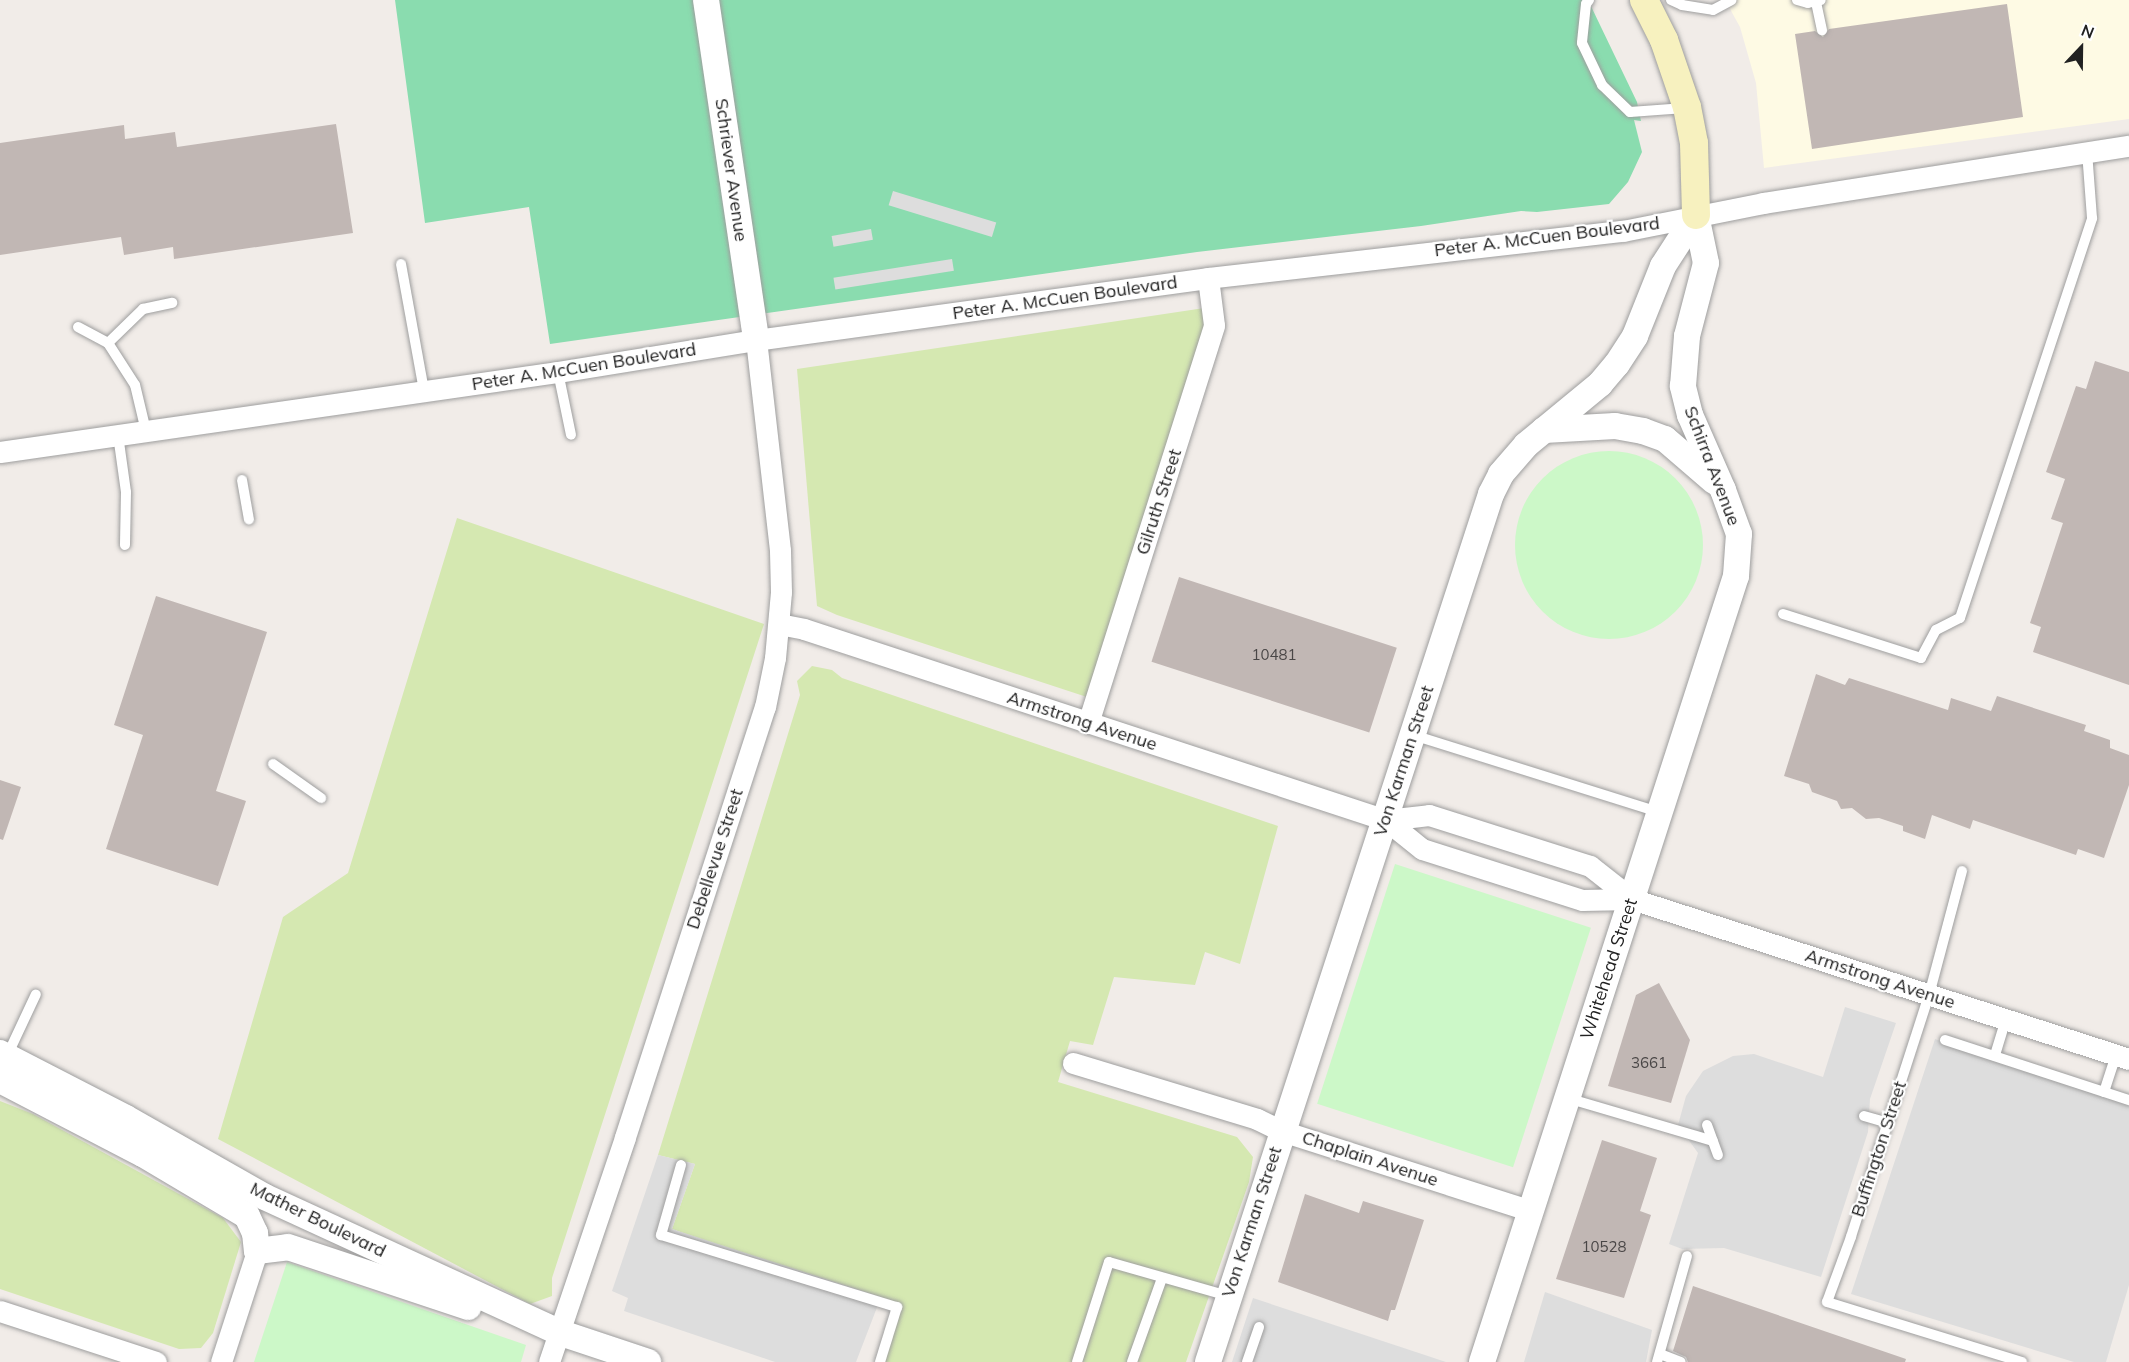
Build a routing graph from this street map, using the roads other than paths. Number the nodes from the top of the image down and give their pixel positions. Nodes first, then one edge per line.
1 (706, 0) edge
2 (1589, 0) edge
3 (1644, 0) edge
4 (1671, 0) edge
5 (1732, 0) edge
6 (1797, 0) edge
7 (1819, 1) edge
8 (1822, 30) dead end
9 (1687, 107) junction
10 (2129, 146) edge
11 (2087, 151) junction
12 (1696, 215) junction
13 (401, 264) dead end
14 (1208, 278) junction
15 (172, 303) dead end
16 (78, 327) dead end
17 (756, 340) junction
18 (108, 343) junction
19 (558, 372) junction
20 (424, 391) junction
21 (1543, 430) junction
22 (147, 431) junction
23 (118, 435) junction
24 (571, 435) dead end
25 (0, 452) edge
26 (242, 480) dead end
27 (1723, 490) junction
28 (249, 519) dead end
29 (125, 545) dead end
30 (1736, 576) joint
31 (1783, 614) dead end
32 (779, 624) junction
33 (1088, 723) junction
34 (1413, 735) junction
35 (273, 764) dead end
36 (321, 798) dead end
37 (1660, 812) junction
38 (1386, 820) junction
39 (1962, 871) dead end
40 (1632, 899) junction
41 (36, 994) dead end
42 (1929, 995) junction
43 (2006, 1020) junction
44 (1944, 1040) dead end
45 (4, 1054) edge
46 (1995, 1055) junction
47 (2122, 1057) edge
48 (1073, 1063) dead end
49 (0, 1080) edge
50 (2104, 1092) junction
51 (1567, 1098) junction
52 (2129, 1100) edge
53 (1864, 1116) dead end
54 (1888, 1123) junction
55 (1707, 1125) dead end
56 (1282, 1131) junction
57 (1713, 1140) junction
58 (1718, 1155) dead end
59 (681, 1165) dead end
60 (1531, 1211) junction
61 (257, 1251) junction
62 (1687, 1256) dead end
63 (1162, 1278) junction
64 (1228, 1296) junction
65 (0, 1311) edge
66 (1259, 1327) dead end
67 (558, 1332) junction
68 (1658, 1358) edge
69 (156, 1362) edge
70 (222, 1362) edge
71 (549, 1362) edge
72 (648, 1362) edge
73 (880, 1362) edge
74 (1077, 1362) edge
75 (1132, 1362) edge
76 (1208, 1362) edge
77 (1247, 1362) edge
78 (1482, 1362) edge
79 (1681, 1362) edge
80 (2022, 1362) edge

1 - 17 street, Schriever Avenue
2 - 9 lane
3 - 9 main road
4 - 5 lane
6 - 7 lane
7 - 8 lane
9 - 12 main road
10 - 11 street, Peter A. McCuen Boulevard
11 - 12 street, Peter A. McCuen Boulevard
11 - 31 lane
12 - 14 street, Peter A. McCuen Boulevard
12 - 21 street, Von Karman Street
12 - 27 street, Schirra Avenue
13 - 20 lane
14 - 17 street, Peter A. McCuen Boulevard
14 - 33 street, Gilruth Street
15 - 18 lane
16 - 18 lane
17 - 19 street, Peter A. McCuen Boulevard
17 - 32 street, Debellevue Street
18 - 22 lane
19 - 20 street, Peter A. McCuen Boulevard
19 - 24 lane
20 - 22 street, Peter A. McCuen Boulevard
21 - 27 street
21 - 34 street, Von Karman Street
22 - 23 street, Peter A. McCuen Boulevard
23 - 25 street, Peter A. McCuen Boulevard
23 - 29 lane
26 - 28 lane
27 - 30 street, Schirra Avenue
30 - 37 street, Whitehead Street
32 - 33 street, Armstrong Avenue
32 - 67 street, Debellevue Street
33 - 38 street, Armstrong Avenue
34 - 37 lane
34 - 38 street, Von Karman Street
35 - 36 lane
37 - 40 street, Whitehead Street
38 - 40 street, Armstrong Avenue
38 - 40 street, Armstrong Avenue
38 - 56 street, Von Karman Street
39 - 42 lane, Buffington Street
40 - 42 street, Armstrong Avenue
40 - 51 street, Whitehead Street
41 - 45 lane
42 - 43 street, Armstrong Avenue
42 - 54 lane, Buffington Street
43 - 46 lane
43 - 47 street, Armstrong Avenue
44 - 46 lane
45 - 67 street, Mather Boulevard
46 - 50 lane
47 - 50 lane
48 - 56 street, Chaplain Avenue
49 - 61 street, Mather Boulevard
50 - 52 lane
51 - 57 lane
51 - 60 street, Whitehead Street
53 - 54 lane
54 - 80 lane, Buffington Street
55 - 57 lane
56 - 60 street, Chaplain Avenue
56 - 64 street, Von Karman Street
57 - 58 lane
59 - 73 lane
60 - 78 street, Whitehead Street
61 - 67 street
61 - 70 street
62 - 68 lane
63 - 64 lane
63 - 74 lane
63 - 75 lane
64 - 76 street, Von Karman Street
65 - 69 street
66 - 77 lane
67 - 71 street, Debellevue Street
67 - 72 street, Mather Boulevard
68 - 79 lane

